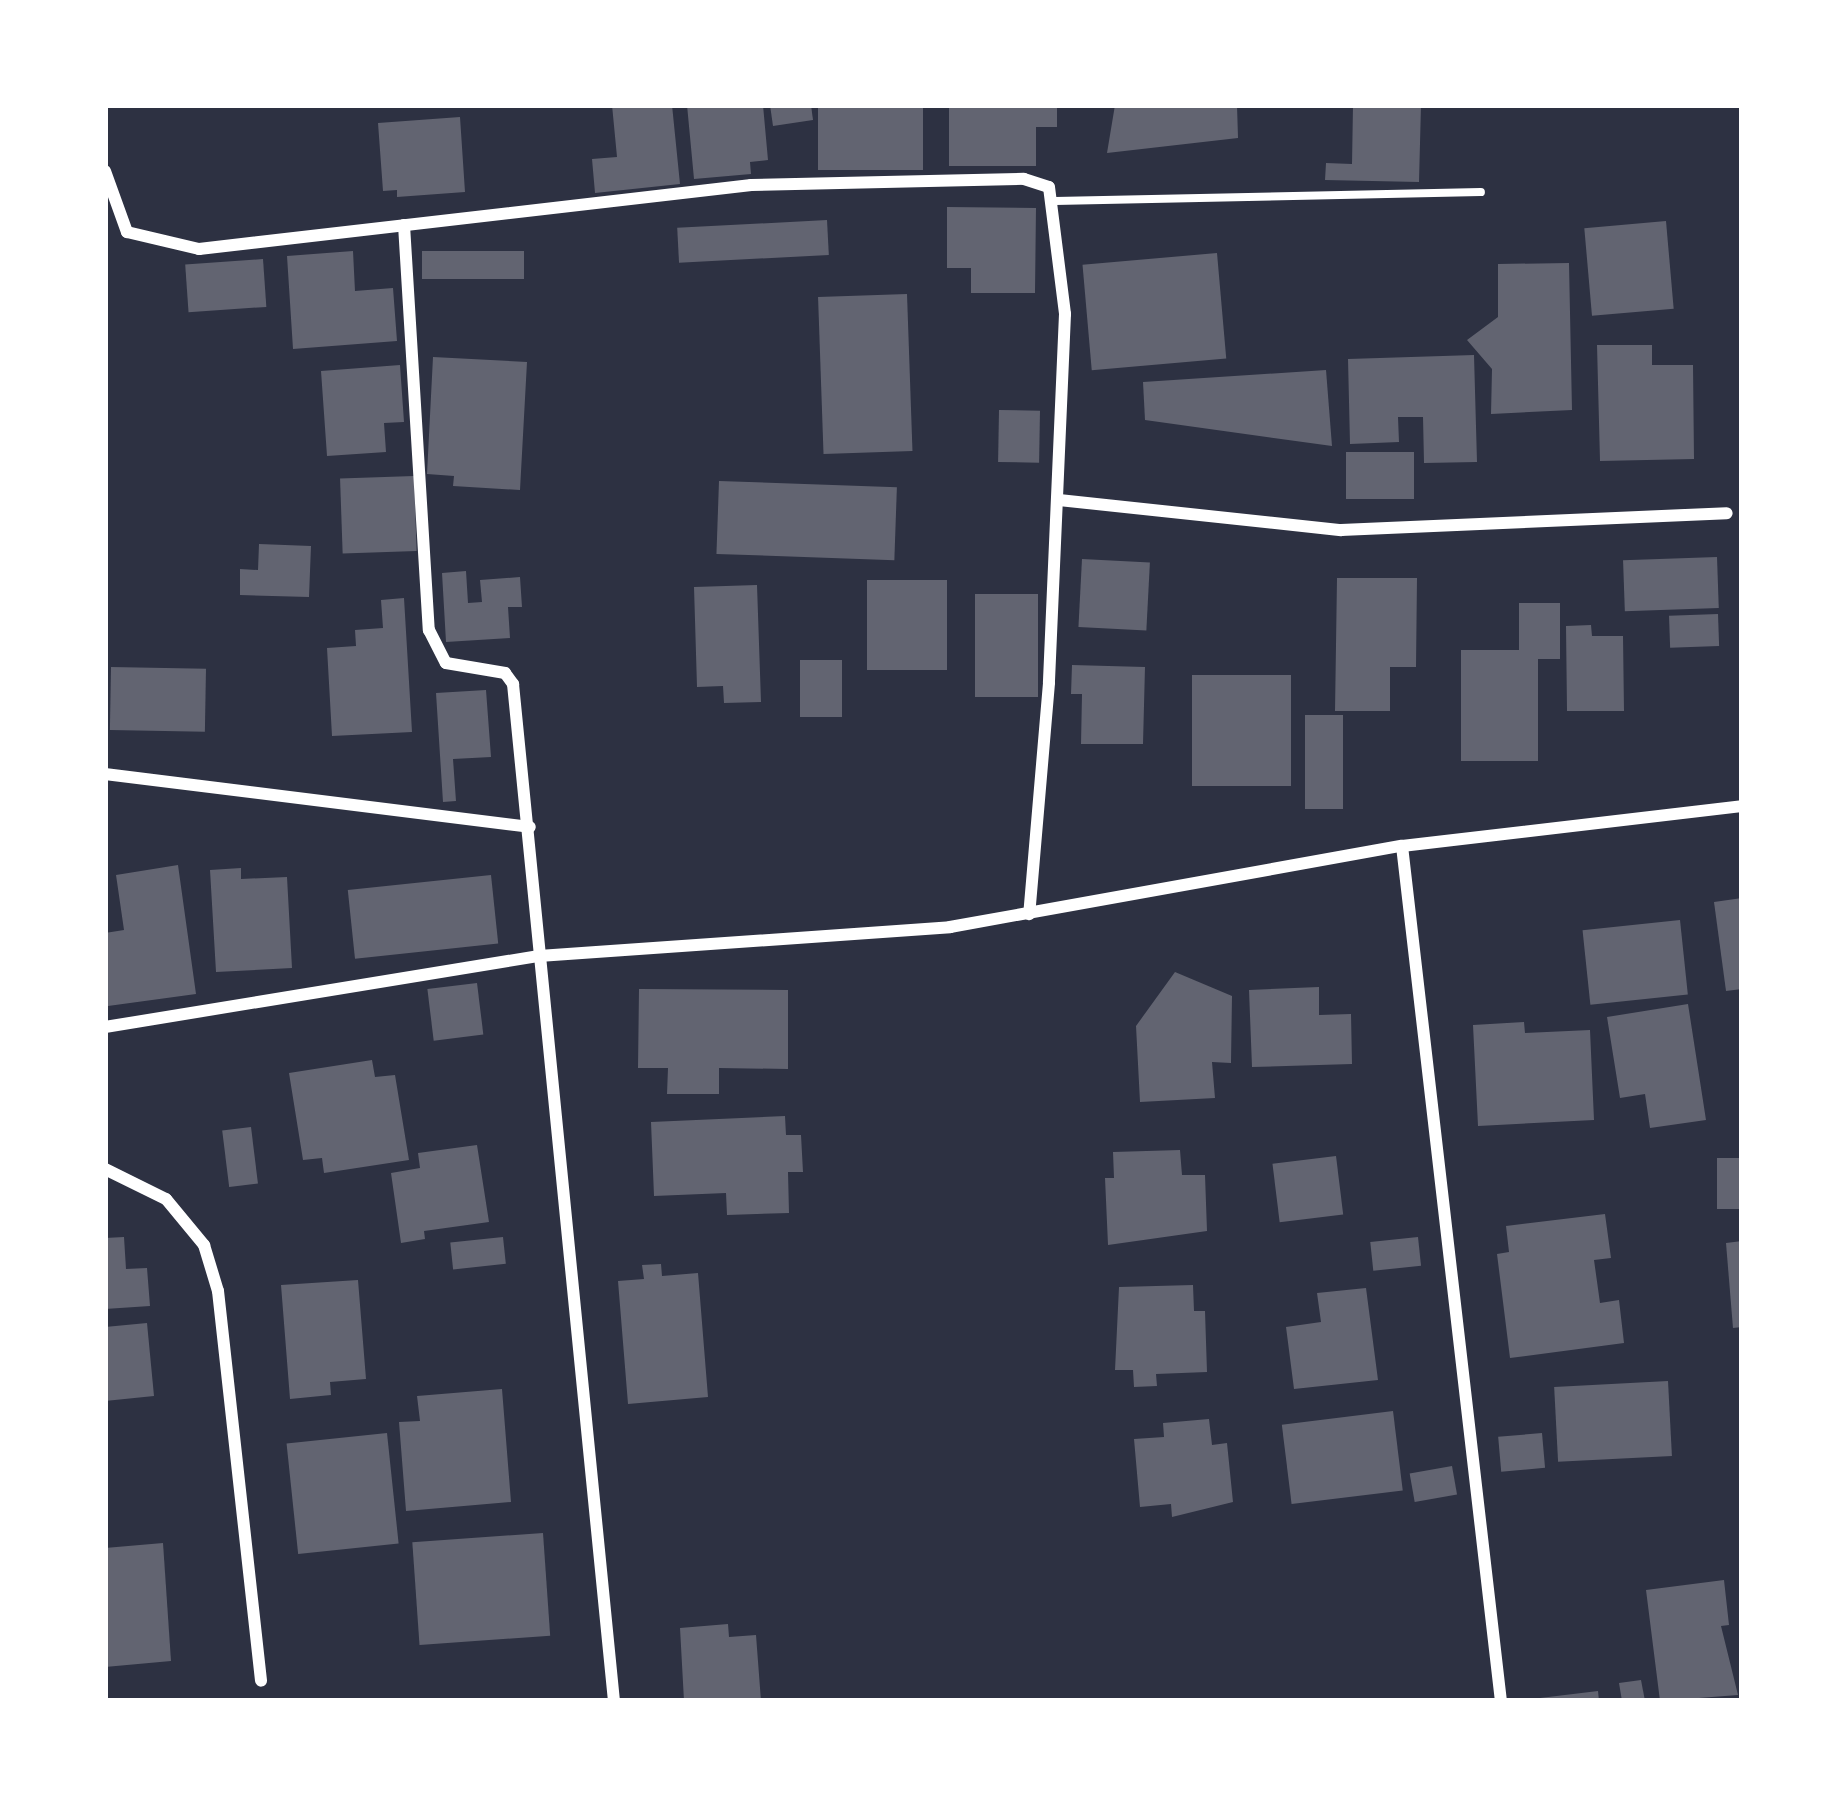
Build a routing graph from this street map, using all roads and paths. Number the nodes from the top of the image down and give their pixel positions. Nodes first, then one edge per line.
1 (105, 171) edge
2 (1481, 192) dead end
3 (1055, 201) junction
4 (404, 225) junction
5 (1059, 500) junction
6 (1727, 513) dead end
7 (105, 774) edge
8 (1742, 806) edge
9 (530, 827) junction
10 (1402, 846) junction
11 (1029, 914) junction
12 (539, 956) junction
13 (105, 1027) edge
14 (105, 1169) edge
15 (261, 1681) dead end
16 (614, 1701) edge
17 (1501, 1701) edge

1 - 4 street
2 - 3 lane
3 - 4 street
3 - 5 street
4 - 9 street
5 - 6 street
5 - 11 street
7 - 9 street
8 - 10 street
9 - 12 street
10 - 11 street
10 - 17 street
11 - 12 street
12 - 13 street
12 - 16 street
14 - 15 street

